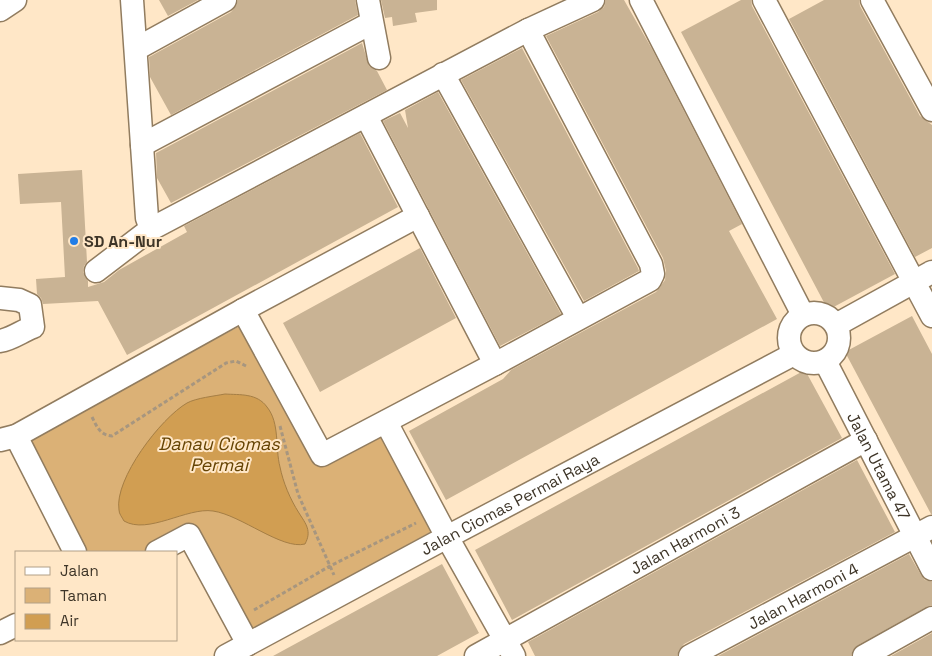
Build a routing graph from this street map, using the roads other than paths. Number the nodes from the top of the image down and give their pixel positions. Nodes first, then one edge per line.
1 (15, 0) edge
2 (132, 0) edge
3 (225, 0) edge
4 (368, 0) edge
5 (593, 0) edge
6 (641, 0) edge
7 (764, 0) edge
8 (872, 0) edge
9 (0, 10) edge
10 (371, 23) junction
11 (528, 30) junction
12 (136, 49) junction
13 (379, 58) dead end
14 (444, 74) junction
15 (932, 110) edge
16 (366, 116) junction
17 (142, 145) junction
18 (418, 216) junction
19 (151, 229) junction
20 (96, 271) dead end
21 (923, 277) edge
22 (0, 298) edge
23 (243, 310) junction
24 (803, 315) junction
25 (932, 316) edge
26 (578, 318) junction
27 (836, 325) junction
28 (0, 341) edge
29 (794, 354) junction
30 (825, 361) junction
31 (496, 364) junction
32 (386, 422) junction
33 (8, 438) edge
34 (866, 440) junction
35 (924, 532) edge
36 (447, 537) junction
37 (74, 551) edge
38 (159, 551) edge
39 (932, 569) edge
40 (932, 618) edge
41 (15, 626) edge
42 (0, 633) edge
43 (248, 644) junction
44 (509, 648) edge
45 (226, 656) edge
46 (476, 656) edge
47 (690, 656) edge
48 (864, 656) edge

1 - 9 street
2 - 12 street
3 - 12 street
4 - 10 street
5 - 11 street
6 - 24 street
7 - 21 street
8 - 15 street
10 - 13 street
10 - 17 street
11 - 14 street
11 - 26 street
12 - 17 street
14 - 16 street
14 - 26 street
16 - 18 street
16 - 19 street
17 - 19 street
18 - 23 street
18 - 31 street
19 - 20 street
21 - 25 street
21 - 27 street
22 - 28 street
23 - 32 street
23 - 33 street
24 - 27 street
24 - 29 street
26 - 31 street
27 - 30 street
29 - 30 street
29 - 36 street, Jalan Ciomas Permai Raya
30 - 34 street, Jalan Utama 47
31 - 32 street
32 - 36 street
33 - 37 street
34 - 35 street, Jalan Utama 47
34 - 44 street, Jalan Harmoni 3
35 - 39 street, Jalan Utama 47
35 - 47 street, Jalan Harmoni 4
36 - 43 street, Jalan Ciomas Permai Raya
36 - 44 street
38 - 43 street
40 - 48 street
41 - 42 street
43 - 45 street, Jalan Ciomas Permai Raya
44 - 46 street, Jalan Harmoni 3

